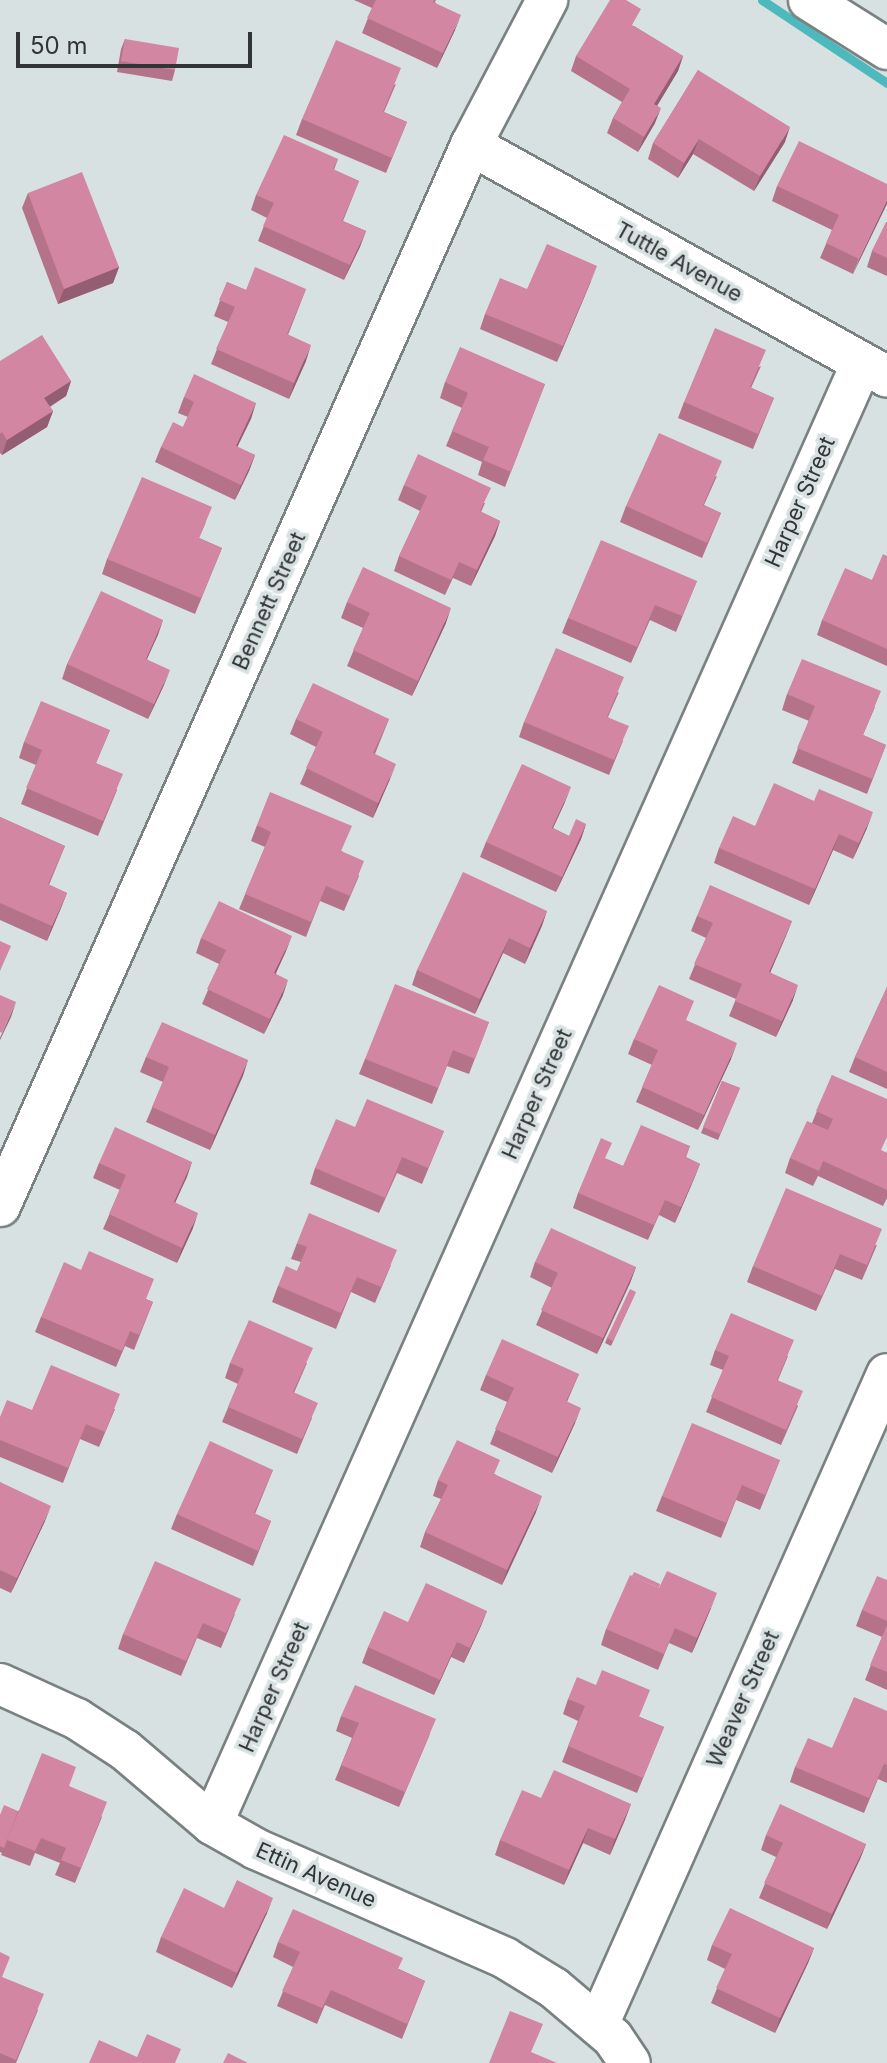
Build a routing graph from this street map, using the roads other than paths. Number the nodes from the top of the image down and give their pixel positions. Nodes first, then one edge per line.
1 (547, 0) edge
2 (809, 0) edge
3 (887, 49) edge
4 (471, 145) junction
5 (874, 371) edge
6 (0, 1206) edge
7 (887, 1374) edge
8 (0, 1684) edge
9 (212, 1824) junction
10 (598, 2025) junction
11 (630, 2063) edge

1 - 4 street, Bennett Street
2 - 3 street
4 - 5 street, Tuttle Avenue
4 - 6 street, Bennett Street
5 - 9 street, Harper Street
7 - 10 street, Weaver Street
8 - 9 street, Ettin Avenue
9 - 10 street, Ettin Avenue
10 - 11 street, Ettin Avenue

